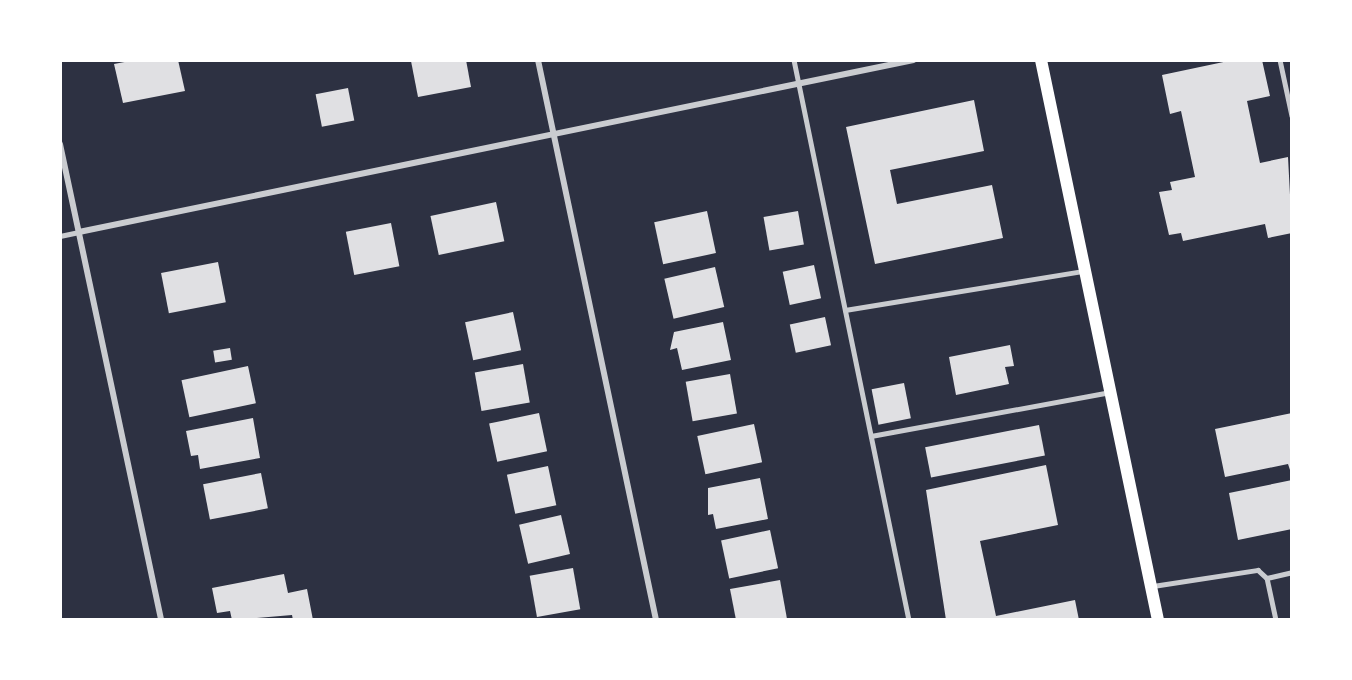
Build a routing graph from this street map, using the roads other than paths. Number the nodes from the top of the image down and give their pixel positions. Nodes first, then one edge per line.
1 (538, 60) edge
2 (794, 60) edge
3 (913, 60) edge
4 (1041, 60) edge
5 (1280, 60) edge
6 (799, 83) junction
7 (1292, 116) edge
8 (554, 133) junction
9 (60, 144) edge
10 (79, 232) junction
11 (60, 236) edge
12 (1085, 271) junction
13 (845, 310) junction
14 (1110, 392) junction
15 (871, 436) junction
16 (1292, 572) edge
17 (1267, 578) junction
18 (1151, 586) junction
19 (161, 620) edge
20 (656, 620) edge
21 (909, 620) edge
22 (1158, 620) edge
23 (1276, 620) edge

1 - 8 street
2 - 6 lane
3 - 6 street
4 - 12 main road
5 - 7 lane
6 - 8 street
6 - 13 lane
8 - 10 street
8 - 20 street
9 - 10 street
10 - 11 lane
10 - 19 street
12 - 13 lane
12 - 14 main road
13 - 15 lane
14 - 15 lane
14 - 18 main road
15 - 21 lane
16 - 17 lane
17 - 18 lane
17 - 23 lane
18 - 22 main road

